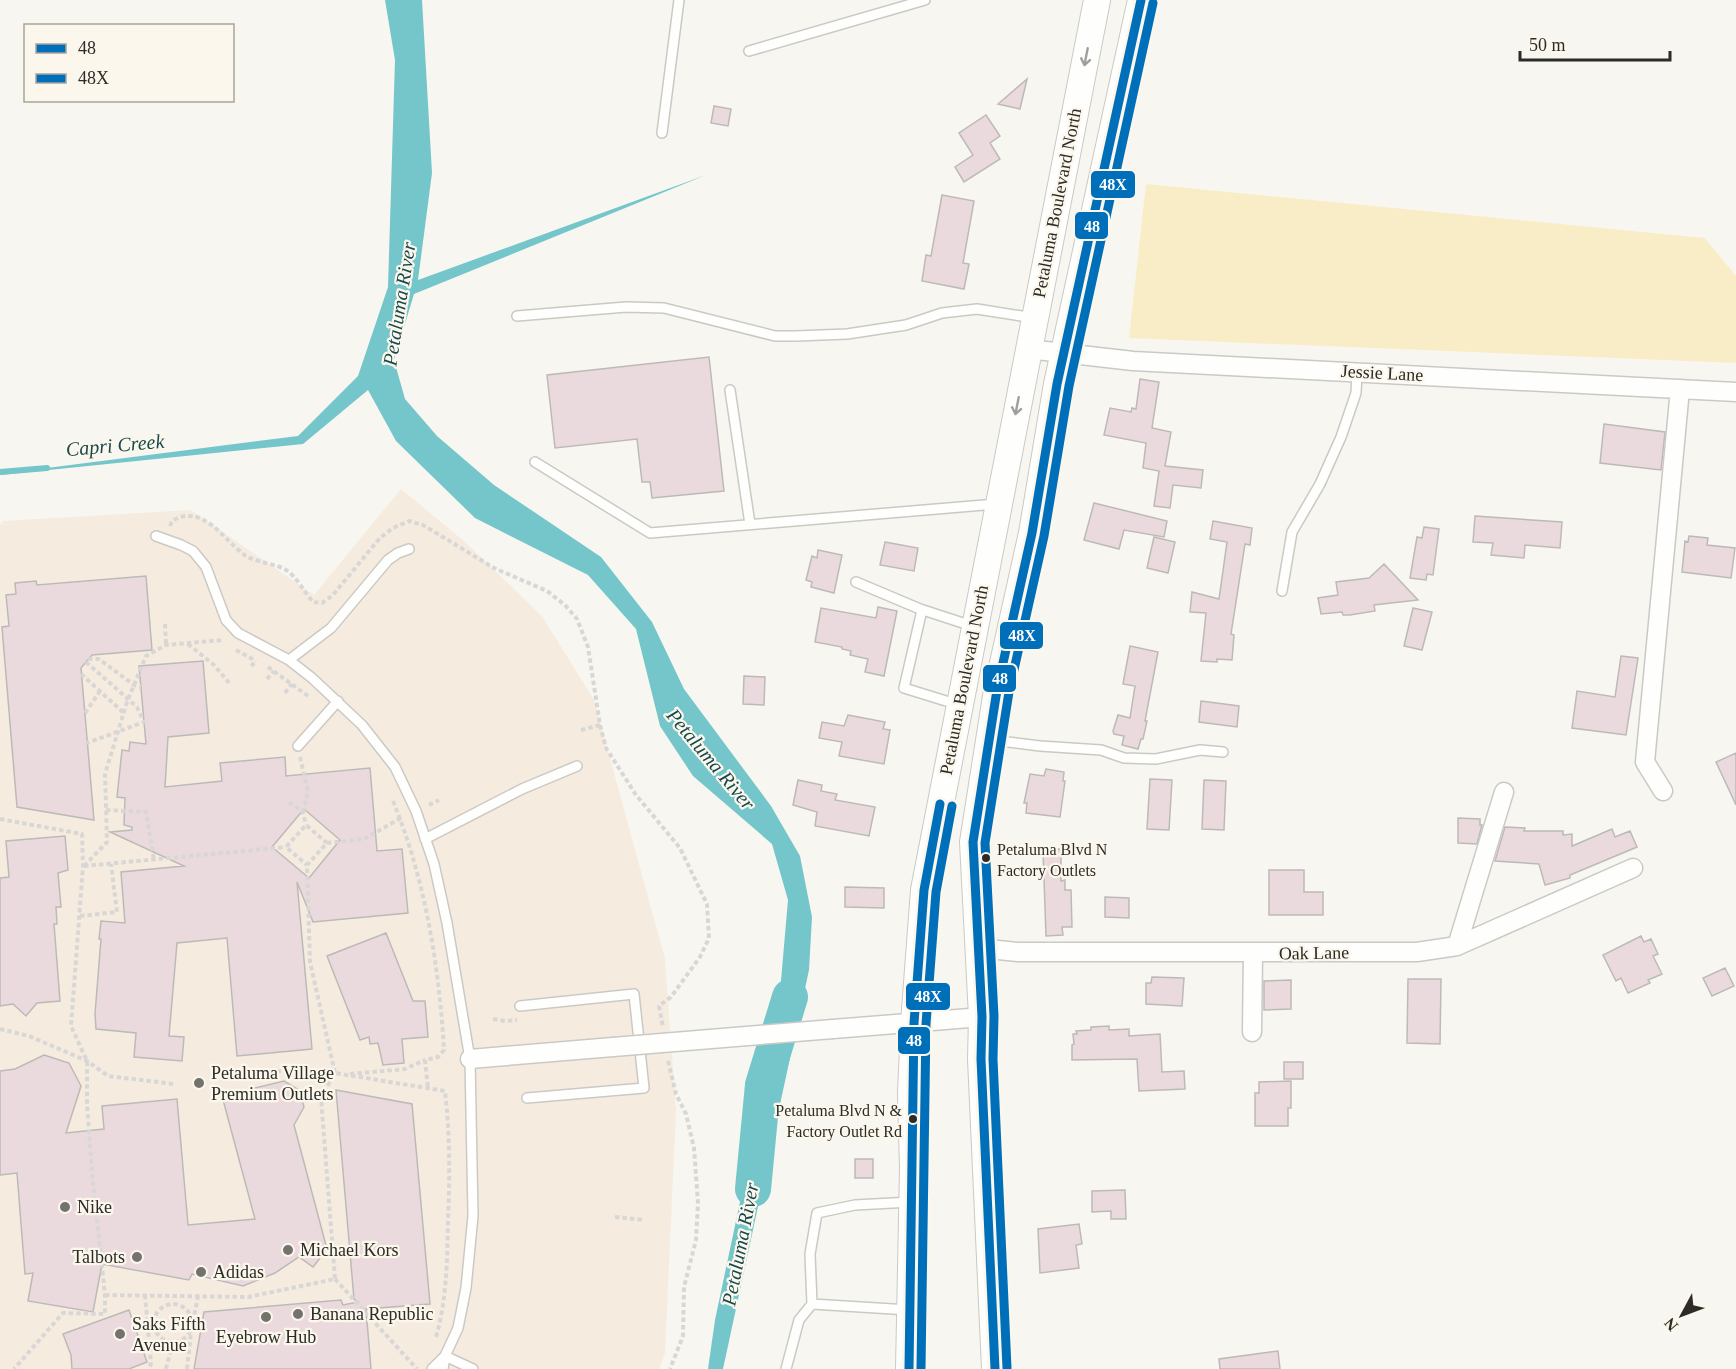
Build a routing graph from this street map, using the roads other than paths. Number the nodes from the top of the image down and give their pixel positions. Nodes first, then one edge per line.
1 (679, 0) edge
2 (926, 0) edge
3 (1097, 0) edge
4 (1141, 0) edge
5 (749, 51) dead end
6 (662, 133) dead end
7 (517, 316) dead end
8 (1034, 318) junction
9 (1028, 349) junction
10 (1064, 354) junction
11 (1357, 372) junction
12 (1680, 389) junction
13 (730, 390) dead end
14 (1736, 392) edge
15 (535, 462) dead end
16 (998, 504) junction
17 (750, 524) junction
18 (156, 536) dead end
19 (409, 549) dead end
20 (856, 582) dead end
21 (1282, 591) dead end
22 (922, 610) junction
23 (974, 626) junction
24 (289, 660) junction
25 (338, 701) junction
26 (959, 705) junction
27 (989, 740) junction
28 (297, 746) road end
29 (1223, 752) dead end
30 (577, 766) dead end
31 (1663, 791) dead end
32 (1504, 792) dead end
33 (424, 839) junction
34 (1633, 868) dead end
35 (1457, 946) junction
36 (979, 948) junction
37 (1253, 954) junction
38 (520, 1006) dead end
39 (982, 1017) junction
40 (914, 1023) junction
41 (1252, 1032) dead end
42 (470, 1059) junction
43 (527, 1098) dead end
44 (912, 1202) junction
45 (812, 1304) junction
46 (910, 1310) junction
47 (445, 1356) junction
48 (432, 1369) edge
49 (443, 1369) edge
50 (473, 1369) edge
51 (786, 1369) edge
52 (909, 1369) edge
53 (995, 1369) edge

1 - 6 lane
2 - 5 lane
3 -> 8 main road, Petaluma Boulevard North
4 - 10 main road, Petaluma Boulevard North
7 - 8 lane
8 - 9 main road, Petaluma Boulevard North
9 - 10 street, Jessie Lane
9 -> 16 main road, Petaluma Boulevard North
10 - 11 street, Jessie Lane
10 - 27 main road, Petaluma Boulevard North
11 - 12 street, Jessie Lane
11 - 21 lane
12 - 14 street, Jessie Lane
12 - 31 street
13 - 17 lane
15 - 17 lane
16 - 17 lane
16 - 23 main road, Petaluma Boulevard North
18 - 24 lane
19 - 24 lane
20 - 22 lane
22 - 23 lane
22 - 26 lane
23 - 26 main road, Petaluma Boulevard North
24 - 25 lane
25 - 28 lane
25 - 33 lane
26 - 40 main road, Petaluma Boulevard North
27 - 29 lane
27 - 36 main road, Petaluma Boulevard North
30 - 33 lane
32 - 35 street
33 - 42 lane
34 - 35 street, Oak Lane
35 - 37 street, Oak Lane
36 - 37 street, Oak Lane
36 - 39 main road, Petaluma Boulevard North
37 - 41 street
38 - 43 lane
39 - 40 street
39 - 53 main road, Petaluma Boulevard North
40 - 42 street, bridge
40 - 44 main road, Petaluma Boulevard North
42 - 47 lane
44 - 45 lane
44 - 46 main road, Petaluma Boulevard North
45 - 46 lane
45 - 51 lane
46 - 52 main road, Petaluma Boulevard North
47 - 48 lane
47 - 49 lane
47 - 50 lane

